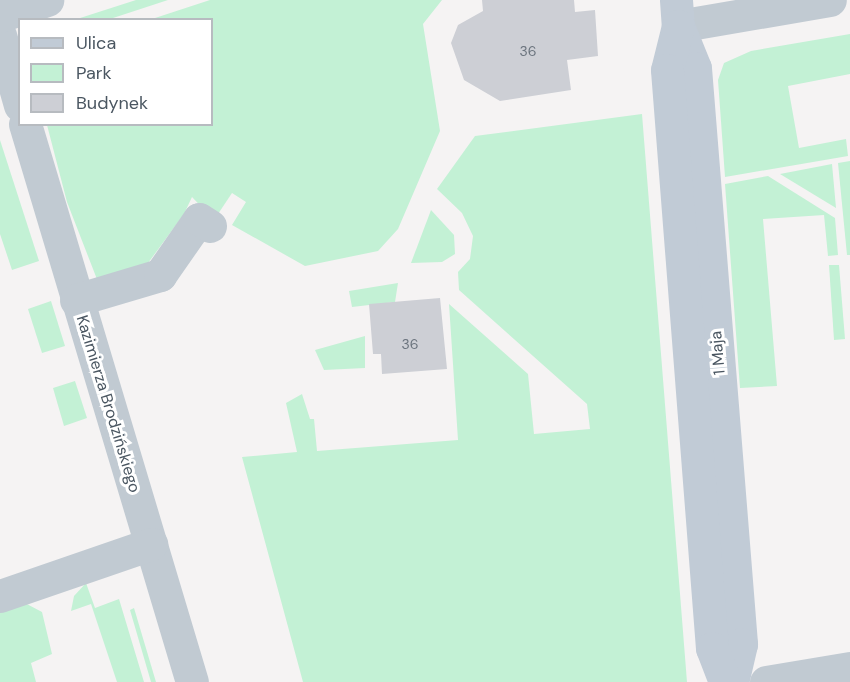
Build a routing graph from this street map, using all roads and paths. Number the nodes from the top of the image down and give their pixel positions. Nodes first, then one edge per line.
1 (47, 0) edge
2 (830, 0) edge
3 (677, 13) edge
4 (0, 16) edge
5 (0, 35) edge
6 (18, 98) edge
7 (26, 126) edge
8 (210, 226) dead end
9 (76, 300) junction
10 (151, 544) junction
11 (0, 596) edge
12 (850, 668) edge
13 (192, 682) edge
14 (725, 682) edge
15 (732, 682) edge
16 (766, 682) edge

1 - 4 street
2 - 3 street
3 - 14 main road, 1 Maja
3 - 15 main road, 1 Maja
5 - 6 street
7 - 9 street, Kazimierza Brodzińskiego
8 - 9 street
9 - 10 street, Kazimierza Brodzińskiego
10 - 11 street
10 - 13 street, Kazimierza Brodzińskiego
12 - 16 street

